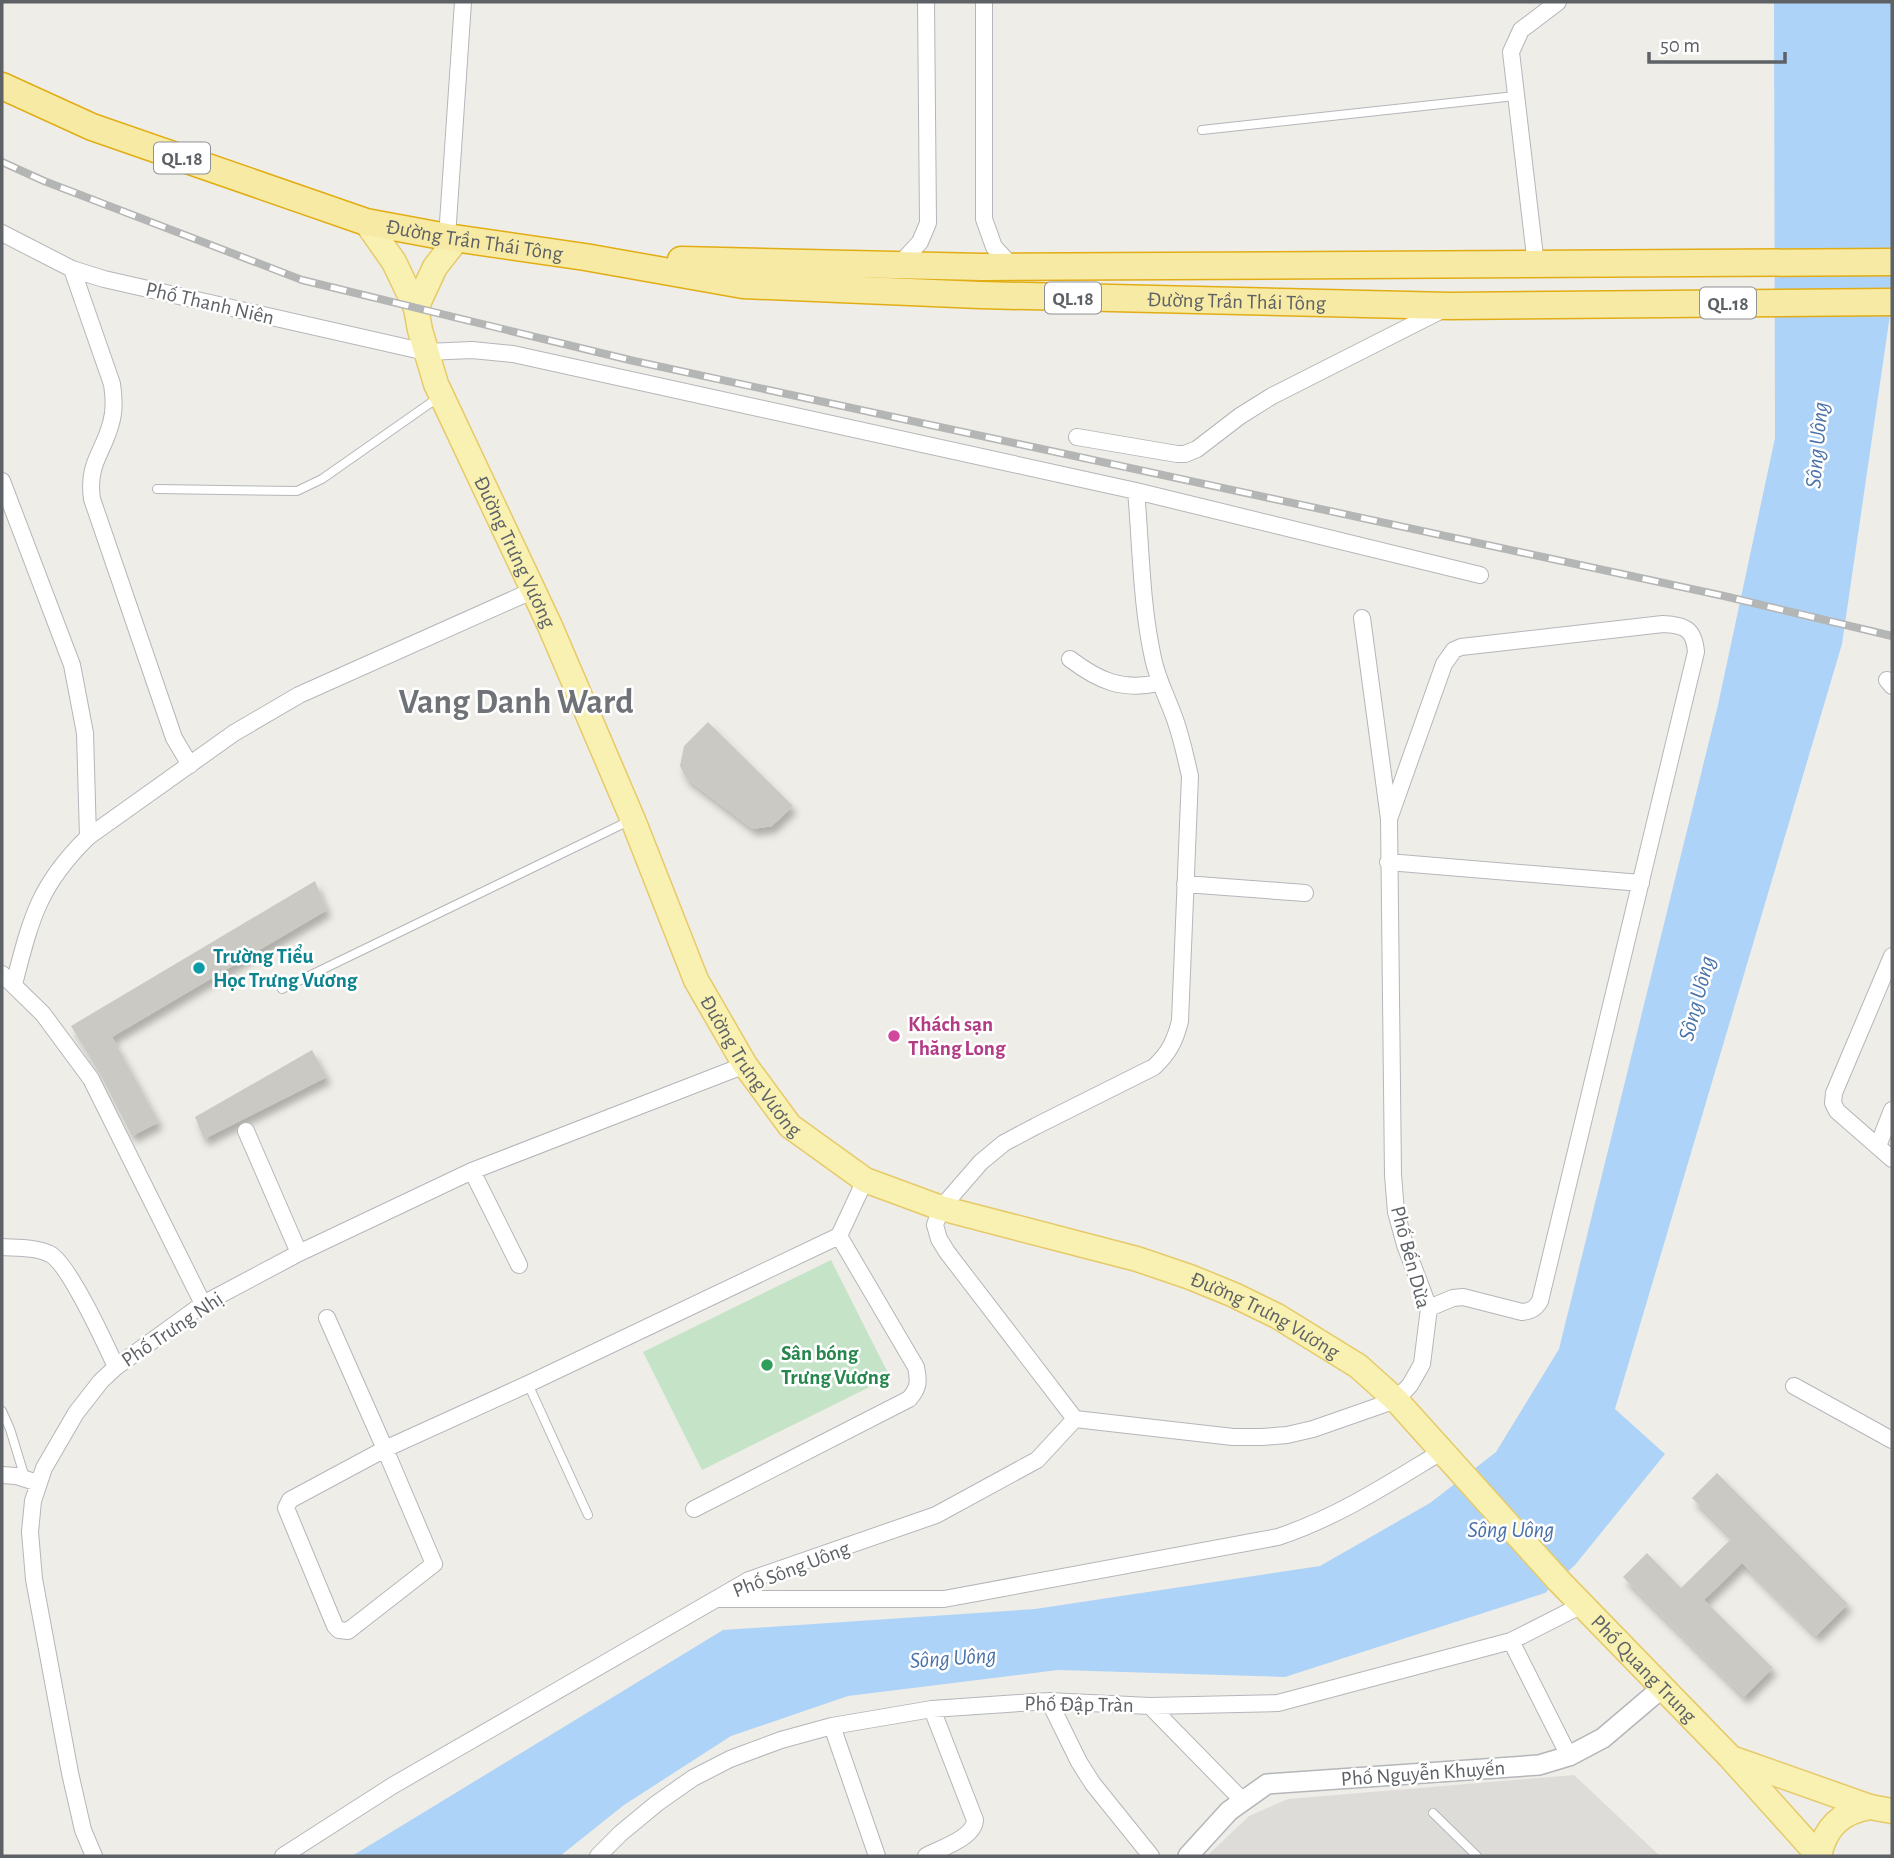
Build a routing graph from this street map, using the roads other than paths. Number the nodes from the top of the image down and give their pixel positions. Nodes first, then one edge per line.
1 (463, 2) edge
2 (926, 2) edge
3 (984, 2) edge
4 (1558, 2) edge
5 (2, 86) edge
6 (1515, 96) junction
7 (1202, 130) dead end
8 (366, 222) junction
9 (3, 237) edge
10 (452, 238) junction
11 (585, 257) junction
12 (1892, 262) edge
13 (1536, 265) junction
14 (898, 266) junction
15 (1013, 267) junction
16 (72, 269) junction
17 (1892, 302) edge
18 (1448, 306) junction
19 (416, 308) junction
20 (426, 352) junction
21 (441, 395) junction
22 (1077, 437) dead end
23 (2, 481) edge
24 (158, 489) dead end
25 (1136, 491) junction
26 (1480, 575) dead end
27 (534, 590) junction
28 (1362, 618) dead end
29 (1070, 659) dead end
30 (1159, 683) junction
31 (190, 765) junction
32 (1389, 819) junction
33 (632, 820) junction
34 (88, 837) junction
35 (1388, 862) junction
36 (1640, 883) junction
37 (1185, 884) junction
38 (1305, 893) dead end
39 (1892, 956) edge
40 (8, 979) edge
41 (282, 989) dead end
42 (745, 1065) junction
43 (1892, 1110) edge
44 (246, 1131) dead end
45 (1878, 1146) junction
46 (1892, 1159) edge
47 (472, 1171) junction
48 (865, 1180) junction
49 (941, 1208) junction
50 (839, 1236) junction
51 (2, 1247) edge
52 (299, 1253) junction
53 (519, 1265) dead end
54 (203, 1304) junction
55 (1429, 1308) junction
56 (327, 1318) dead end
57 (116, 1367) junction
58 (528, 1384) junction
59 (1794, 1386) dead end
60 (1396, 1400) junction
61 (2, 1411) edge
62 (1075, 1419) junction
63 (1892, 1440) edge
64 (385, 1449) junction
65 (1446, 1458) junction
66 (2, 1475) edge
67 (32, 1481) junction
68 (694, 1509) dead end
69 (588, 1515) dead end
70 (715, 1599) junction
71 (1582, 1605) junction
72 (1511, 1641) junction
73 (1662, 1687) junction
74 (1049, 1701) junction
75 (1150, 1706) junction
76 (932, 1709) junction
77 (832, 1726) junction
78 (1569, 1756) junction
79 (1730, 1757) junction
80 (1243, 1801) junction
81 (1881, 1809) edge
82 (1433, 1813) dead end
83 (92, 1852) edge
84 (74, 1856) edge
85 (284, 1856) edge
86 (598, 1856) edge
87 (877, 1856) edge
88 (926, 1856) edge
89 (1151, 1856) edge
90 (1188, 1856) edge
91 (1477, 1856) edge
92 (1819, 1856) edge

1 - 10 street
2 - 14 street
3 - 15 street
4 - 6 street
5 - 8 highway, QL.18
6 - 7 lane
6 - 13 street
8 - 10 highway, Đường Trần Thái Tông / QL.18
8 - 19 main road, Đường Trưng Vương
9 - 16 street, Phố Thanh Niên
10 - 11 highway, Đường Trần Thái Tông / QL.18
10 - 19 main road
11 - 14 highway, Đường Trần Thái Tông / QL.18
11 - 18 highway, Đường Trần Thái Tông / QL.18
12 - 13 highway, Đường Trần Thái Tông / QL.18
13 - 15 highway, Đường Trần Thái Tông / QL.18
14 - 15 highway, Đường Trần Thái Tông / QL.18
16 - 20 street, Phố Thanh Niên
16 - 31 street
17 - 18 highway, Đường Trần Thái Tông / QL.18
18 - 22 street
19 - 20 main road, Đường Trưng Vương
20 - 21 main road, Đường Trưng Vương
20 - 25 street, Phố Thanh Niên
21 - 24 lane
21 - 27 main road, Đường Trưng Vương
23 - 34 street
25 - 26 street, Phố Thanh Niên
25 - 30 street
27 - 31 street
27 - 33 main road, Đường Trưng Vương
28 - 32 street
29 - 30 street
30 - 37 street
31 - 34 street
32 - 35 street, Phố Bến Dừa
32 - 36 street
33 - 41 lane
33 - 42 main road, Đường Trưng Vương
34 - 40 street
35 - 36 street
35 - 55 street, Phố Bến Dừa
36 - 55 street
37 - 38 street
37 - 49 street
39 - 45 street
40 - 54 street
42 - 47 street, Phố Trưng Nhị
42 - 48 main road, Đường Trưng Vương
43 - 45 street
44 - 52 street
45 - 46 street
47 - 52 street, Phố Trưng Nhị
47 - 53 street
48 - 49 main road, Đường Trưng Vương
48 - 50 street
49 - 60 main road, Đường Trưng Vương
49 - 62 street
50 - 58 street
50 - 68 street
51 - 57 street
52 - 54 street, Phố Trưng Nhị
54 - 57 street, Phố Trưng Nhị
55 - 60 street, Phố Bến Dừa
56 - 64 street
57 - 67 street, Phố Trưng Nhị
58 - 64 street
58 - 69 lane
59 - 63 street
60 - 62 street
60 - 65 main road, Đường Trưng Vương
61 - 67 lane
62 - 70 street, Phố Sông Uông
64 - 64 street
65 - 70 street
65 - 71 main road, Phố Quang Trung
66 - 67 street
67 - 83 street, Phố Trưng Nhị
70 - 85 street, Phố Sông Uông
71 - 72 street, Phố Đập Tràn
71 - 73 main road, Phố Quang Trung
72 - 75 street, Phố Đập Tràn
72 - 78 street
73 - 78 street, Phố Nguyễn Khuyến
73 - 79 main road, Phố Quang Trung
74 - 75 street, Phố Đập Tràn
74 - 76 street, Phố Đập Tràn
74 - 89 street
75 - 80 street
76 - 77 street, Phố Đập Tràn
76 - 88 street
77 - 86 street, Phố Đập Tràn
77 - 87 street
78 - 80 street, Phố Nguyễn Khuyến
79 - 81 main road, Phố Quang Trung
79 - 92 main road, Phố Quang Trung
80 - 90 street, Phố Nguyễn Khuyến
81 - 92 main road, Phố Quang Trung
82 - 91 lane
83 - 84 street

